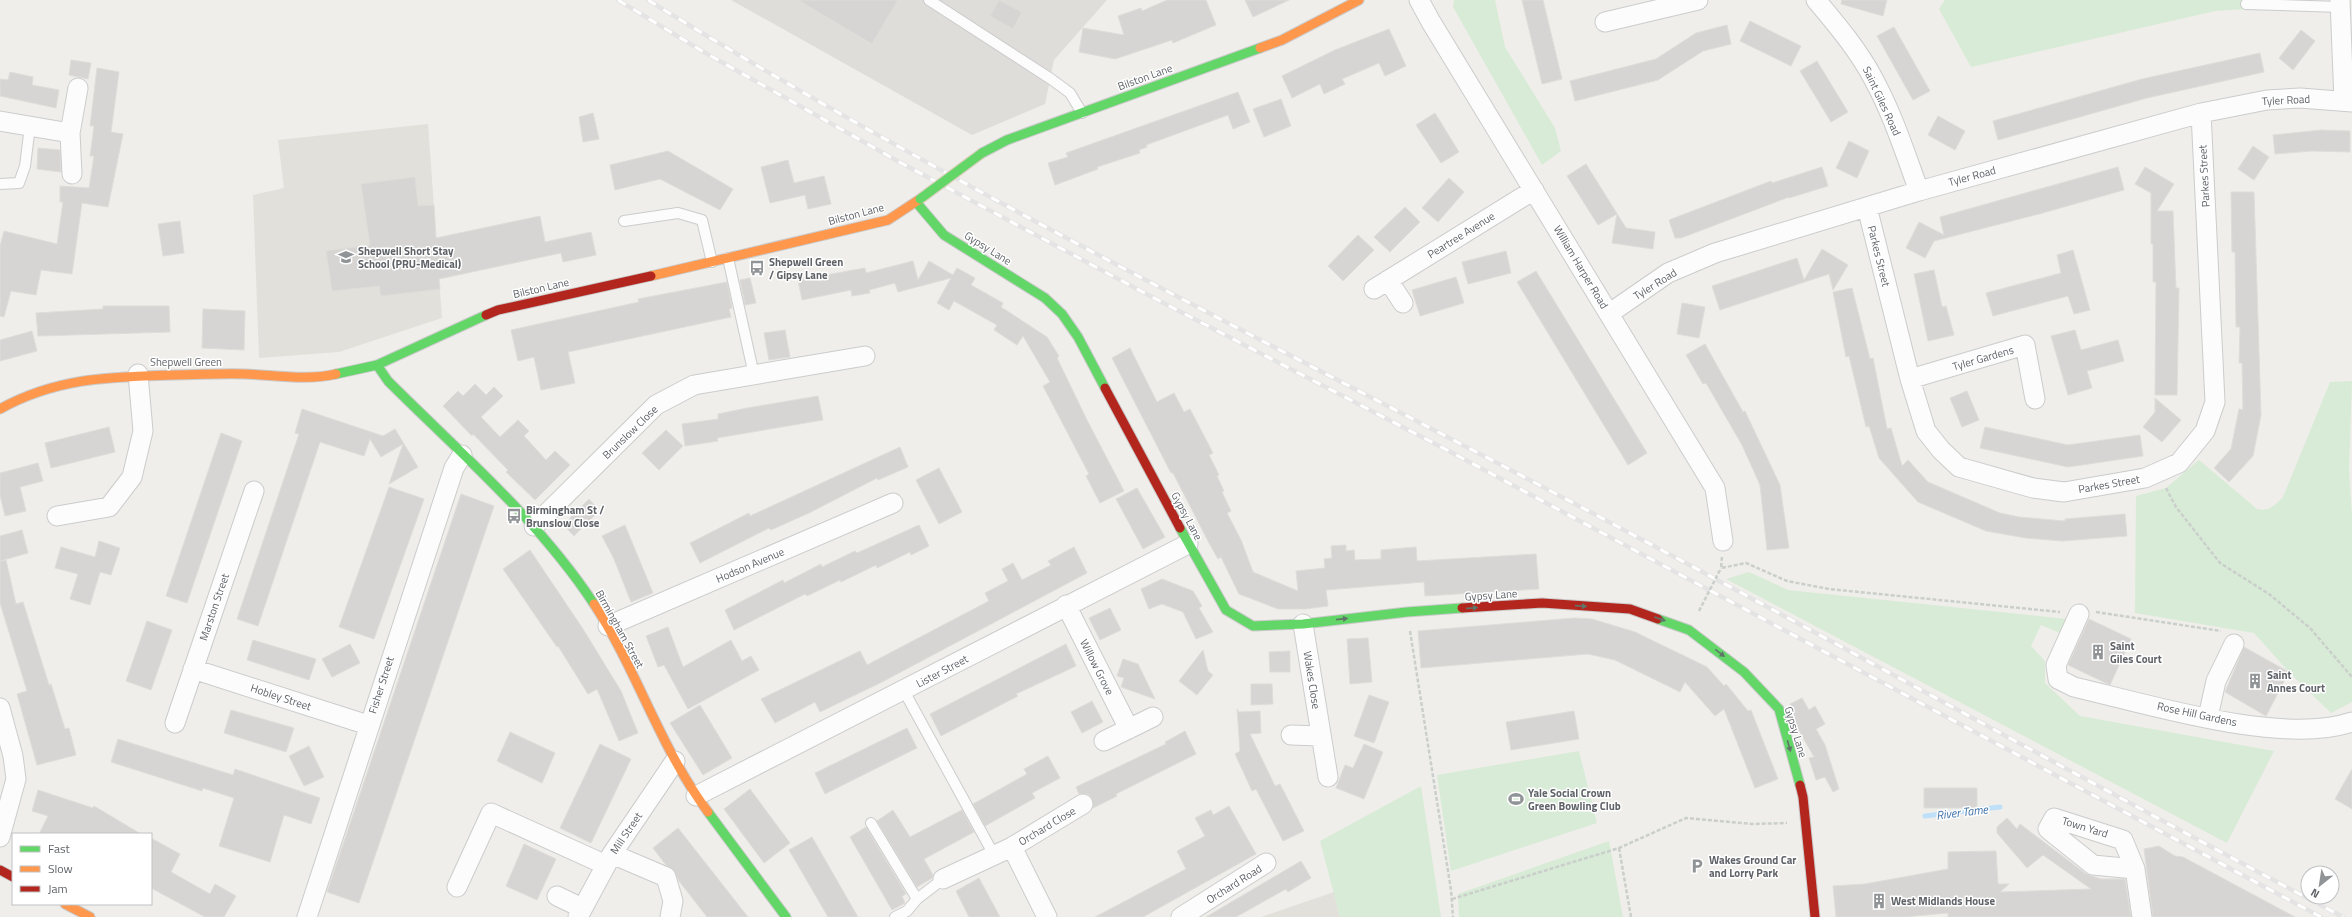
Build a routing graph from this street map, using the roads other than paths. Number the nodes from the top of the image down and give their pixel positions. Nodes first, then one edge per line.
1 (929, 0) edge
2 (1359, 0) edge
3 (1419, 0) edge
4 (1698, 0) edge
5 (1816, 0) edge
6 (2246, 4) dead end
7 (2341, 4) edge
8 (1605, 22) dead end
9 (78, 88) dead end
10 (2348, 101) edge
11 (2200, 112) junction
12 (1082, 113) junction
13 (0, 120) edge
14 (30, 126) junction
15 (70, 133) junction
16 (72, 174) dead end
17 (0, 184) edge
18 (1534, 190) junction
19 (1919, 191) junction
20 (918, 200) junction
21 (1867, 207) junction
22 (624, 221) dead end
23 (728, 258) junction
24 (712, 262) junction
25 (1402, 303) dead end
26 (1610, 313) junction
27 (865, 356) dead end
28 (377, 365) junction
29 (138, 374) junction
30 (754, 375) junction
31 (1910, 378) junction
32 (2035, 399) dead end
33 (0, 409) edge
34 (462, 455) junction
35 (254, 491) dead end
36 (893, 503) dead end
37 (57, 516) dead end
38 (534, 526) junction
39 (1723, 541) dead end
40 (1188, 544) junction
41 (1066, 606) junction
42 (2079, 614) road end
43 (1303, 624) junction
44 (608, 626) junction
45 (2230, 638) road end
46 (193, 669) junction
47 (904, 691) junction
48 (0, 708) edge
49 (1153, 717) dead end
50 (2208, 717) junction
51 (2352, 722) edge
52 (175, 723) dead end
53 (368, 726) junction
54 (1129, 729) junction
55 (1292, 735) dead end
56 (1320, 736) junction
57 (1104, 741) dead end
58 (675, 761) junction
59 (1328, 777) dead end
60 (696, 796) junction
61 (1083, 804) dead end
62 (870, 823) dead end
63 (0, 836) edge
64 (1012, 847) junction
65 (994, 856) junction
66 (609, 860) junction
67 (1266, 864) dead end
68 (2134, 869) dead end
69 (0, 870) edge
70 (12, 876) edge
71 (943, 879) joint
72 (457, 887) dead end
73 (557, 896) dead end
74 (917, 899) junction
75 (67, 905) edge
76 (580, 912) edge
77 (90, 917) edge
78 (307, 917) edge
79 (670, 917) edge
80 (786, 917) edge
81 (895, 917) edge
82 (1047, 917) edge
83 (1181, 917) edge
84 (1815, 917) edge
85 (2142, 917) edge

1 - 12 lane
2 - 12 street, Bilston Lane
3 - 18 street, William Harper Road
4 - 8 street
5 - 19 street, Saint Giles Road
6 - 7 lane
7 - 10 street
9 - 15 street
10 - 11 street, Tyler Road
11 - 19 street, Tyler Road
11 - 31 street, Parkes Street
12 - 20 street, Bilston Lane, bridge
13 - 14 street
14 - 15 street
14 - 17 lane
15 - 16 street
18 - 25 street, Peartree Avenue
18 - 26 street, William Harper Road
19 - 21 street, Tyler Road
20 - 23 street, Bilston Lane
20 - 40 street, Gypsy Lane
21 - 26 street, Tyler Road
21 - 31 street, Parkes Street
22 - 24 lane
23 - 24 street, Bilston Lane
23 - 30 lane
24 - 28 street, Bilston Lane
26 - 39 street, William Harper Road
27 - 30 street, Brunslow Close
28 - 29 street, Shepwell Green
28 - 34 street, Birmingham Street
29 - 33 street, Shepwell Green
29 - 37 street
30 - 38 street, Brunslow Close
31 - 32 street, Tyler Gardens
34 - 38 street, Birmingham Street
34 - 53 street, Fisher Street
35 - 46 street, Marston Street
36 - 44 street, Hodson Avenue
38 - 44 street, Birmingham Street
40 - 41 street, Lister Street
40 - 43 street, Gypsy Lane
41 - 47 street, Lister Street
41 - 54 street, Willow Grove
42 - 50 street, Rose Hill Gardens
43 - 56 street, Wakes Close
43 -> 84 street, Gypsy Lane
44 - 58 street, Birmingham Street
45 - 50 street
46 - 52 street, Marston Street
46 - 53 street, Hobley Street
47 - 60 street, Lister Street
47 - 65 lane
48 - 63 street
49 - 54 street
50 - 51 street, Rose Hill Gardens
53 - 78 street, Fisher Street
54 - 57 street
55 - 56 street
56 - 59 street, Wakes Close
58 - 60 street, Birmingham Street
58 - 66 street, Mill Street
60 - 80 street, Birmingham Street
61 - 64 street, Orchard Close
62 - 74 lane
64 - 65 street, Orchard Close
64 - 82 street, Orchard Close
65 - 71 street, Orchard Close
66 - 72 street
66 - 76 street, Mill Street
66 - 79 street
67 - 83 street, Orchard Road
68 - 85 street
69 - 70 street
71 - 74 lane
73 - 76 street, Mill Street
74 - 81 lane
75 - 77 street

